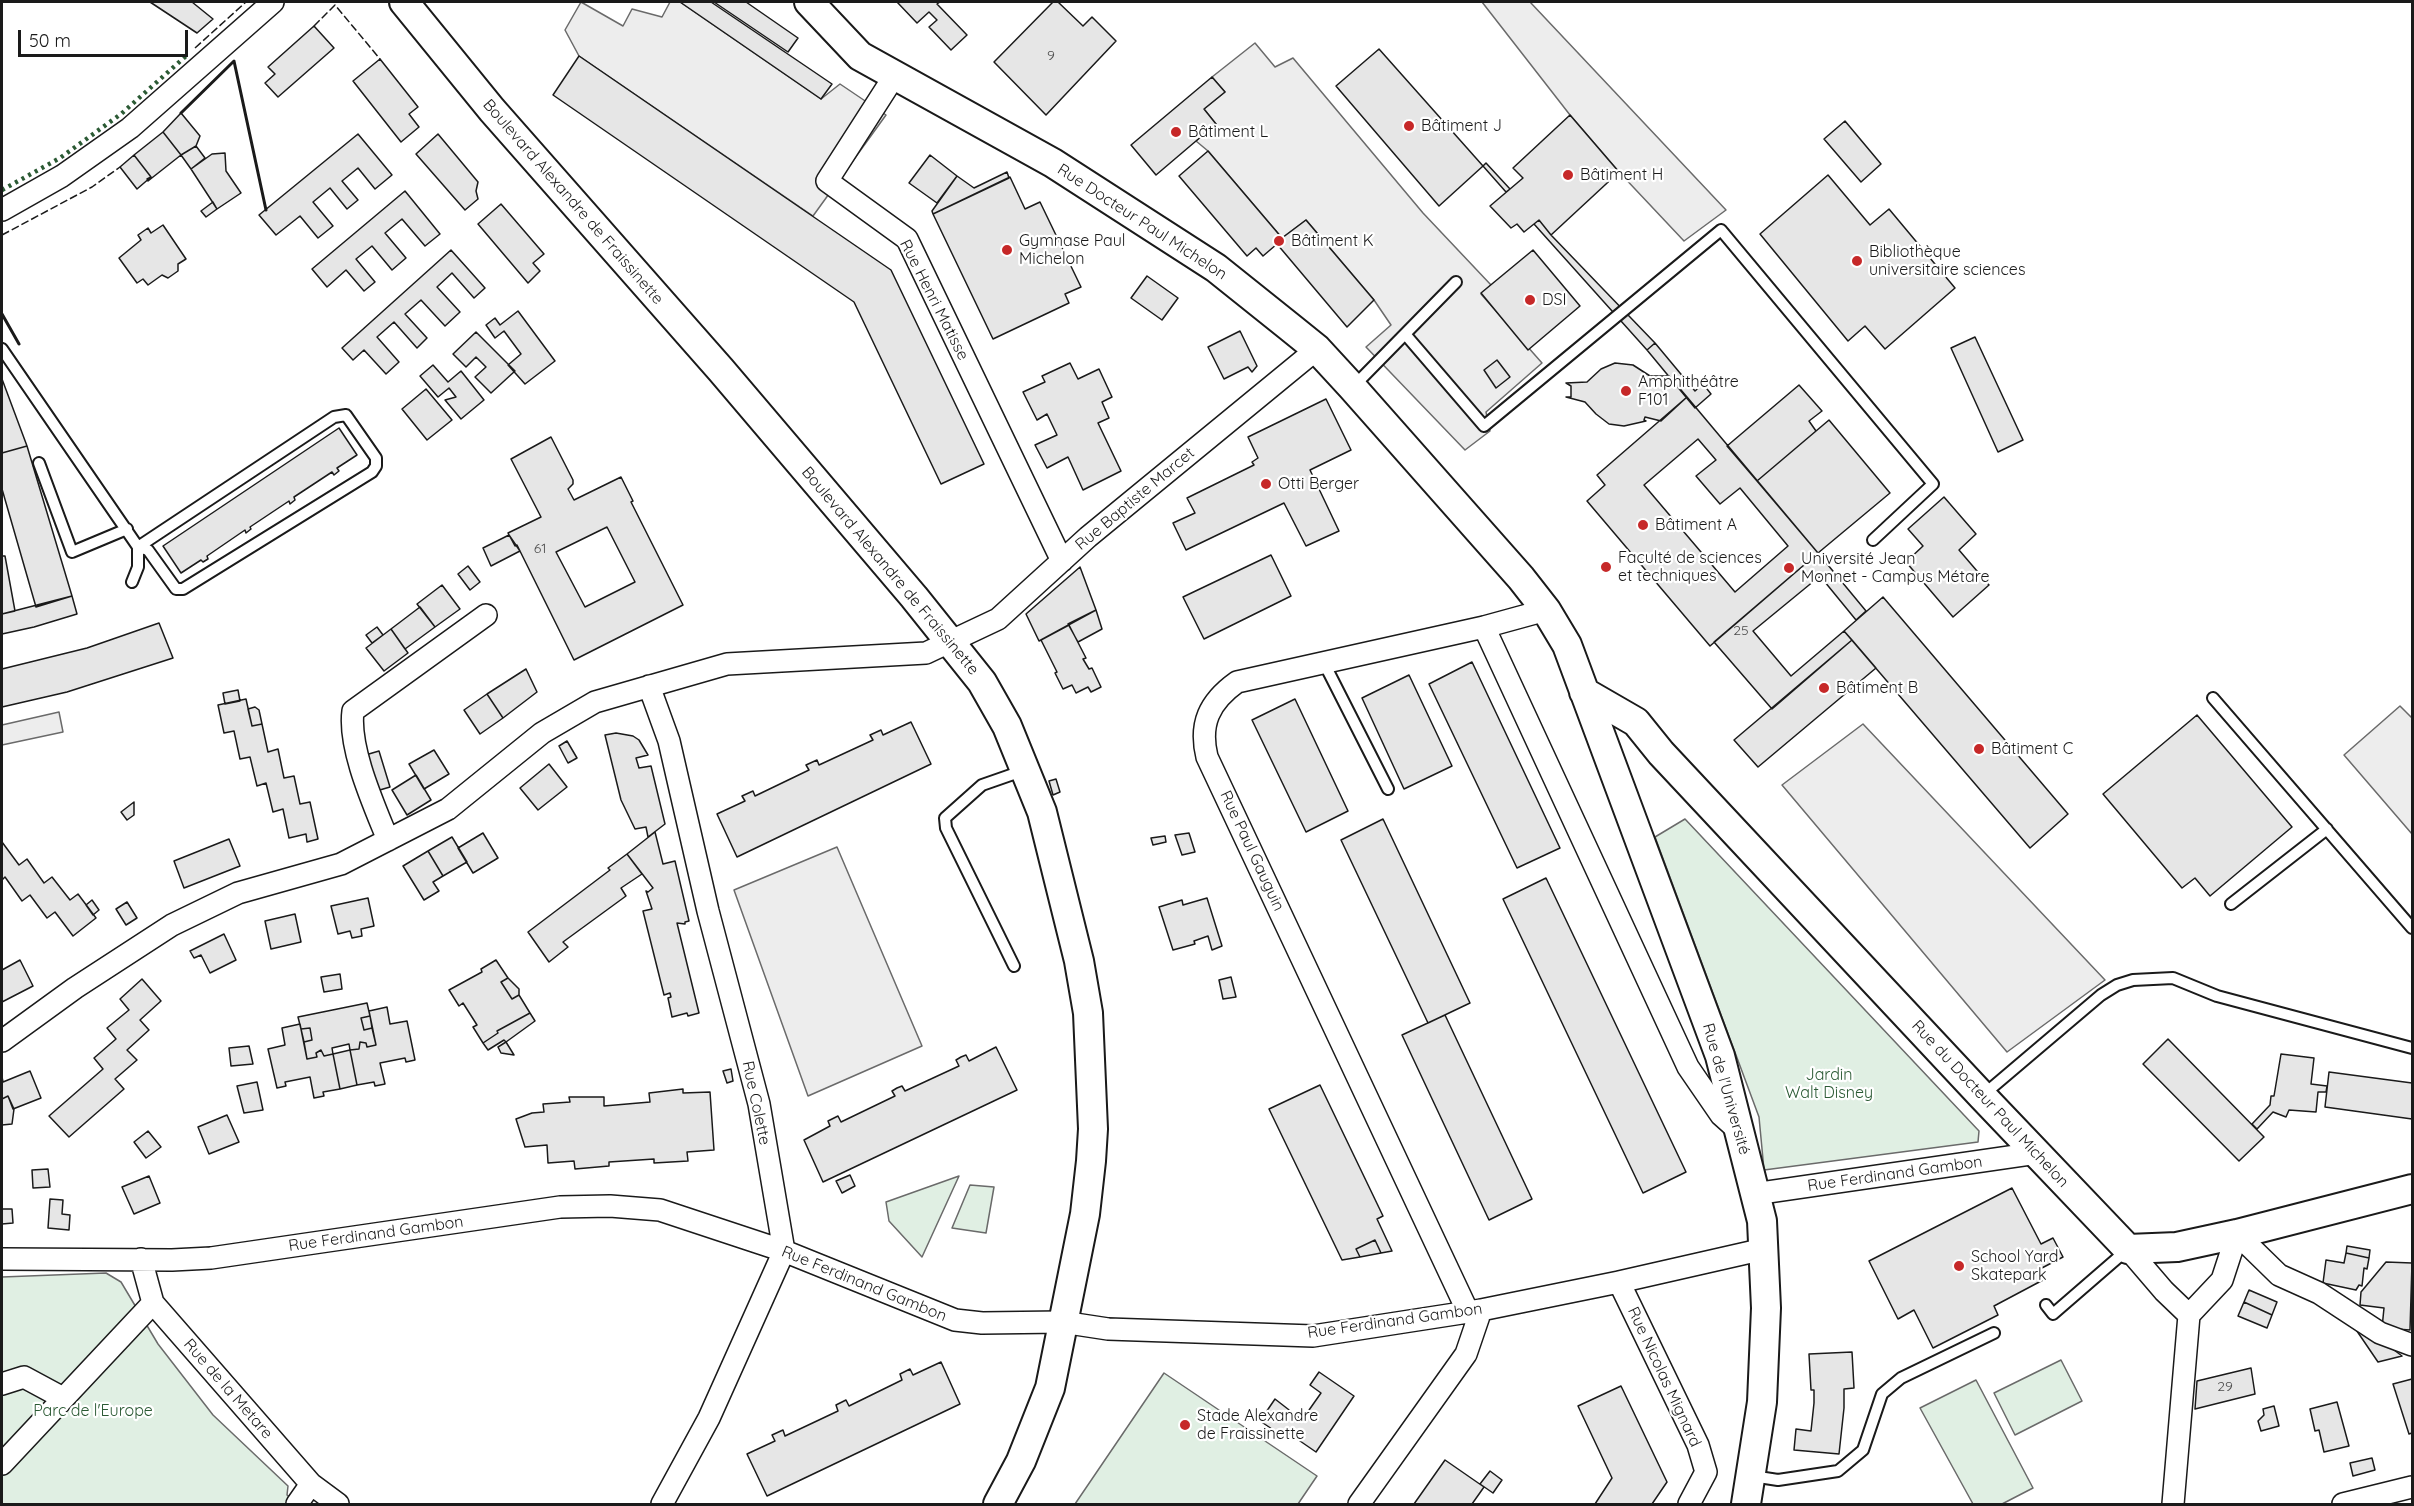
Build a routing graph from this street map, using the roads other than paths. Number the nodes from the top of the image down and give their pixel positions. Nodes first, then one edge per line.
1 (273, 2) edge
2 (404, 2) edge
3 (809, 2) edge
4 (895, 75) junction
5 (2, 210) edge
6 (1456, 282) dead end
7 (1405, 334) junction
8 (2, 349) edge
9 (1317, 349) junction
10 (1353, 387) junction
11 (39, 463) dead end
12 (127, 529) junction
13 (1874, 540) dead end
14 (138, 547) junction
15 (1062, 561) junction
16 (132, 582) dead end
17 (1546, 610) junction
18 (486, 615) dead end
19 (1484, 627) junction
20 (950, 643) junction
21 (1324, 663) junction
22 (649, 686) junction
23 (1584, 692) junction
24 (2213, 698) dead end
25 (1601, 732) junction
26 (1661, 753) junction
27 (1025, 770) junction
28 (1388, 789) dead end
29 (2327, 829) junction
30 (388, 840) junction
31 (2231, 904) dead end
32 (2412, 928) edge
33 (1014, 966) dead end
34 (2, 1041) edge
35 (2412, 1048) edge
36 (1982, 1096) junction
37 (1740, 1132) junction
38 (2037, 1153) junction
39 (2412, 1189) edge
40 (1754, 1194) junction
41 (2237, 1234) junction
42 (1764, 1249) junction
43 (2128, 1249) junction
44 (783, 1251) junction
45 (2, 1259) edge
46 (141, 1259) junction
47 (1619, 1282) junction
48 (153, 1303) junction
49 (2046, 1305) dead end
50 (1474, 1311) junction
51 (2189, 1315) junction
52 (1062, 1322) junction
53 (1994, 1334) dead end
54 (2412, 1345) edge
55 (2, 1384) edge
56 (63, 1398) junction
57 (2, 1464) edge
58 (1752, 1476) junction
59 (311, 1484) junction
60 (2412, 1487) edge
61 (2169, 1501) edge
62 (297, 1504) edge
63 (338, 1504) edge
64 (662, 1504) edge
65 (998, 1504) edge
66 (1359, 1504) edge
67 (1689, 1504) edge
68 (1746, 1504) edge
69 (2343, 1504) edge

1 - 5 street
2 - 20 street, Boulevard Alexandre de Fraissinette
3 - 4 street, Rue Docteur Paul Michelon
4 - 9 street, Rue Docteur Paul Michelon
4 - 15 street, Rue Henri Matisse
6 - 7 lane
7 - 10 lane
7 - 13 lane
8 - 12 lane
9 - 10 street, Rue Docteur Paul Michelon
9 - 15 street, Rue Baptiste Marcet
10 - 17 street, Rue Docteur Paul Michelon
11 - 12 lane
12 - 14 lane
14 - 14 lane
14 - 16 lane
15 - 20 street, Rue Baptiste Marcet
17 - 19 street, Rue Paul Gauguin
17 - 23 street, Rue Docteur Paul Michelon
18 - 30 street
19 - 21 street, Rue Paul Gauguin
19 - 37 street
20 - 22 street, Rue Baptiste Marcet
20 - 27 street, Boulevard Alexandre de Fraissinette
21 - 28 lane
21 - 50 street, Rue Paul Gauguin
22 - 30 street, Rue Baptiste Marcet
22 - 44 street, Rue Colette
23 - 25 street, Rue de l'Université
23 - 26 street, Rue du Docteur Paul Michelon
24 - 29 lane
25 - 26 street, Rue du Docteur Paul Michelon
25 - 37 street, Rue de l'Université
26 - 36 street, Rue du Docteur Paul Michelon
27 - 33 lane
27 - 52 street, Boulevard Alexandre de Fraissinette
29 - 31 lane
29 - 32 lane
30 - 34 street, Rue Baptiste Marcet
35 - 36 lane
36 - 38 street, Rue du Docteur Paul Michelon
37 - 40 street, Rue de l'Université
38 - 40 street, Rue Ferdinand Gambon
38 - 43 street, Rue du Docteur Paul Michelon
39 - 41 street
40 - 42 street, Rue de l'Université
41 - 43 street
41 - 51 street
41 - 54 street
42 - 47 street, Rue Ferdinand Gambon
42 - 58 street, Rue de l'Université
43 - 49 lane
43 - 51 street, Rue du Docteur Paul Michelon
44 - 46 street, Rue Ferdinand Gambon
44 - 52 street, Rue Ferdinand Gambon
44 - 64 street
45 - 46 street, Rue Ferdinand Gambon
46 - 48 street, Rue de la Metare
47 - 50 street, Rue Ferdinand Gambon
47 - 67 street, Rue Nicolas Mignard
48 - 56 street
48 - 59 street, Rue de la Metare
50 - 52 street, Rue Ferdinand Gambon
50 - 66 street
51 - 61 street
52 - 65 street, Boulevard Alexandre de Fraissinette
53 - 58 lane
55 - 56 street
56 - 57 street
58 - 68 street, Rue de l'Université
59 - 62 street
59 - 63 street, Rue de la Metare
60 - 69 street

